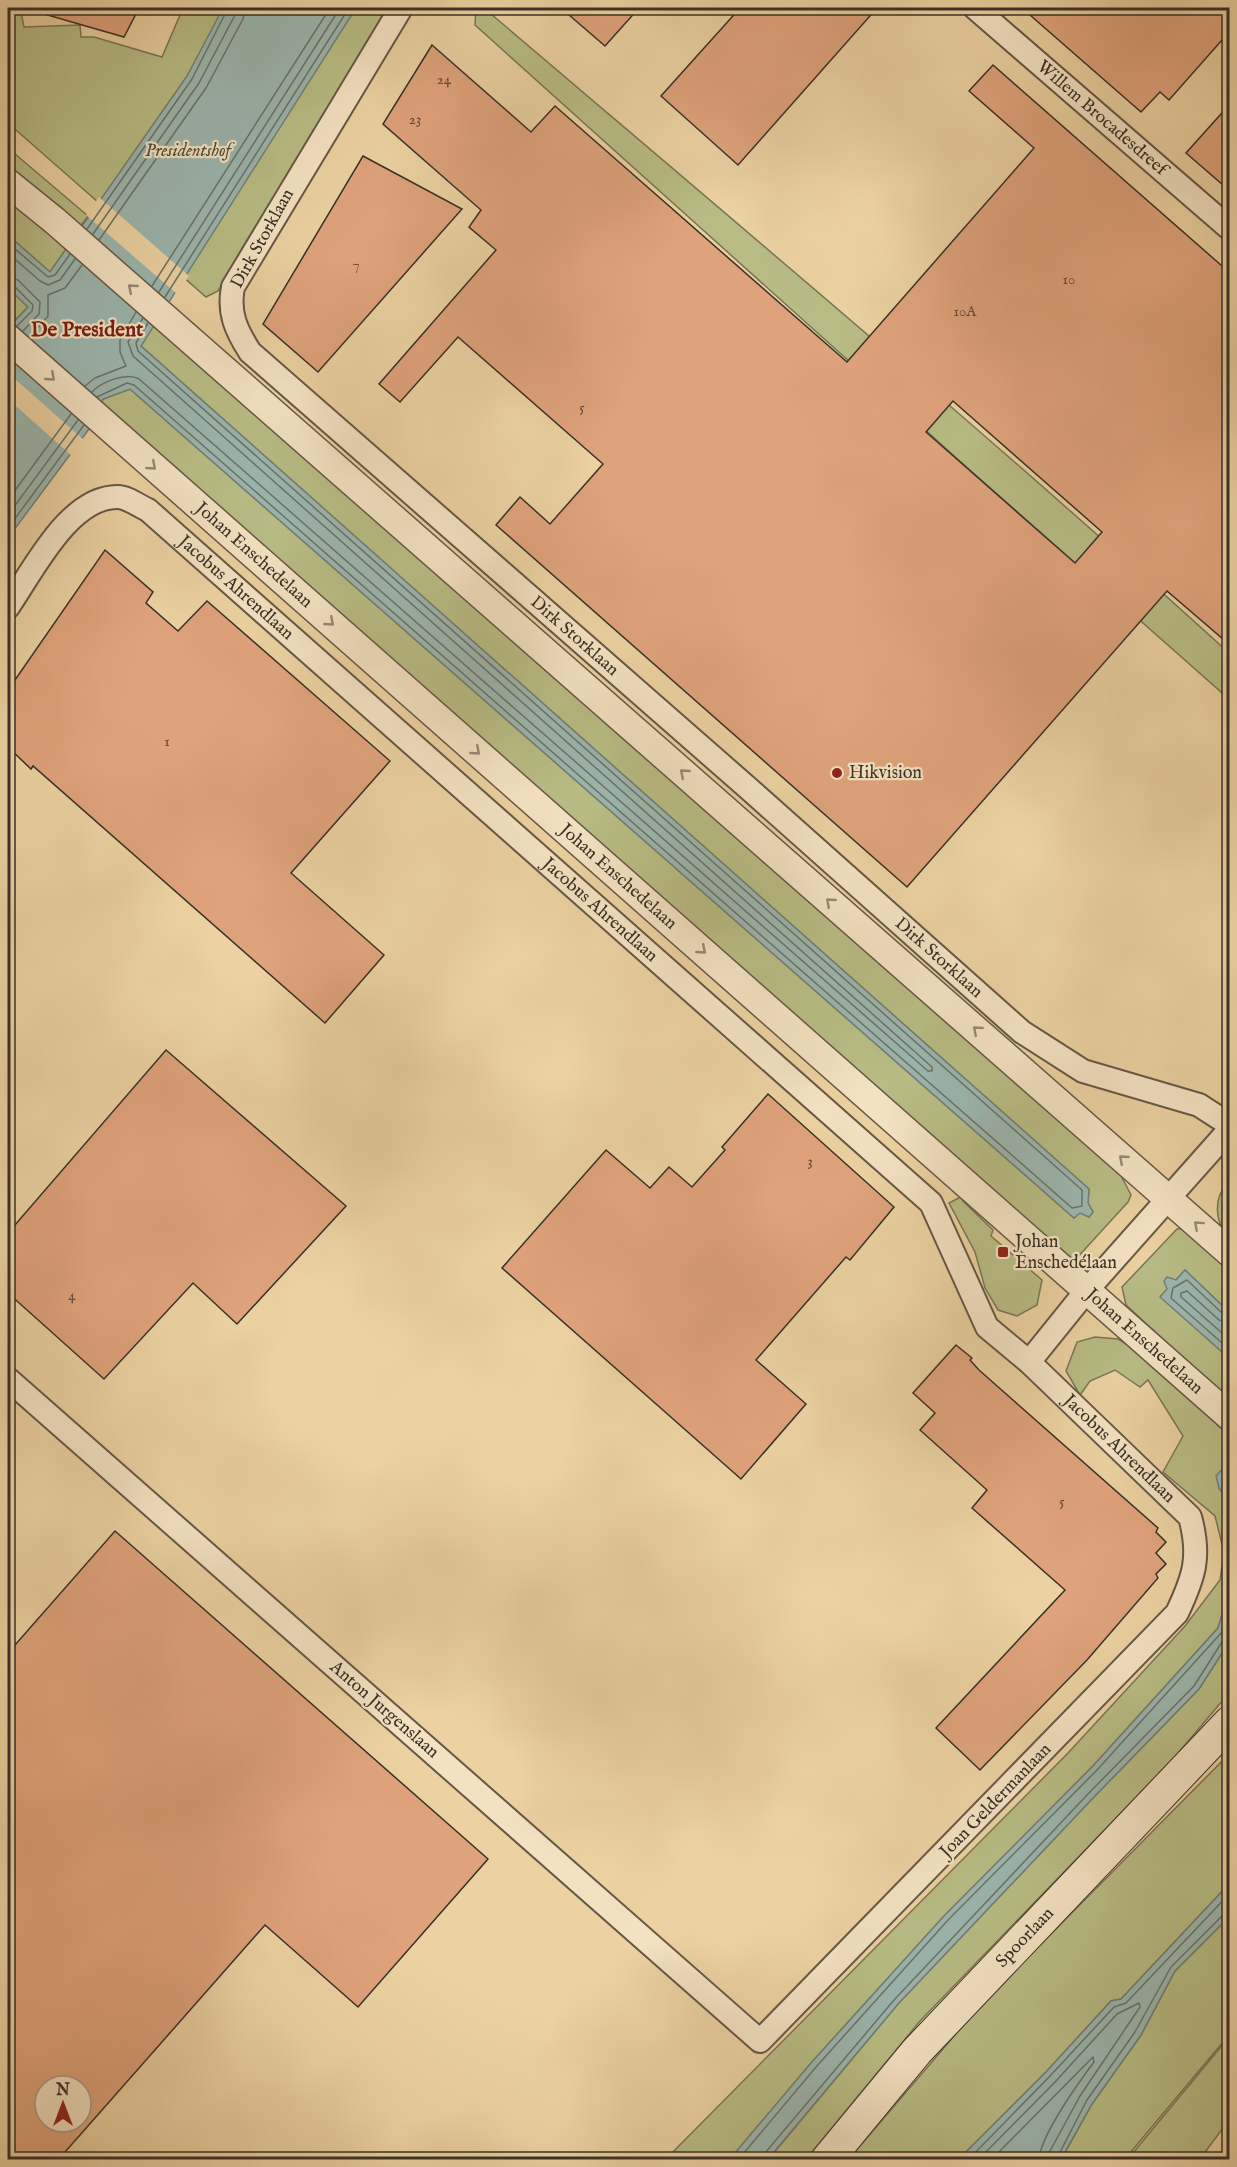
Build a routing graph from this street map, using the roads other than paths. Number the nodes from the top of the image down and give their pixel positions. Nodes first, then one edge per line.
1 (401, 8) edge
2 (975, 8) edge
3 (8, 183) edge
4 (1230, 229) edge
5 (8, 338) edge
6 (8, 607) edge
7 (1230, 1127) edge
8 (1167, 1198) junction
9 (1230, 1253) edge
10 (1087, 1290) junction
11 (1029, 1362) junction
12 (8, 1379) edge
13 (1230, 1417) edge
14 (1197, 1541) joint
15 (1230, 1722) edge
16 (760, 2041) joint
17 (827, 2160) edge

1 - 7 street, Dirk Storklaan
2 - 4 street, Willem Brocadesdreef
8 -> 3 street
5 -> 10 street, Johan Enschedelaan
6 - 11 street, Jacobus Ahrendlaan
7 - 8 street
9 -> 8 street
8 - 10 street
10 - 11 street
10 - 13 street, Johan Enschedelaan
11 - 14 street, Jacobus Ahrendlaan
12 - 16 street, Anton Jurgenslaan
14 - 16 street, Joan Geldermanlaan
15 - 17 main road, Spoorlaan

